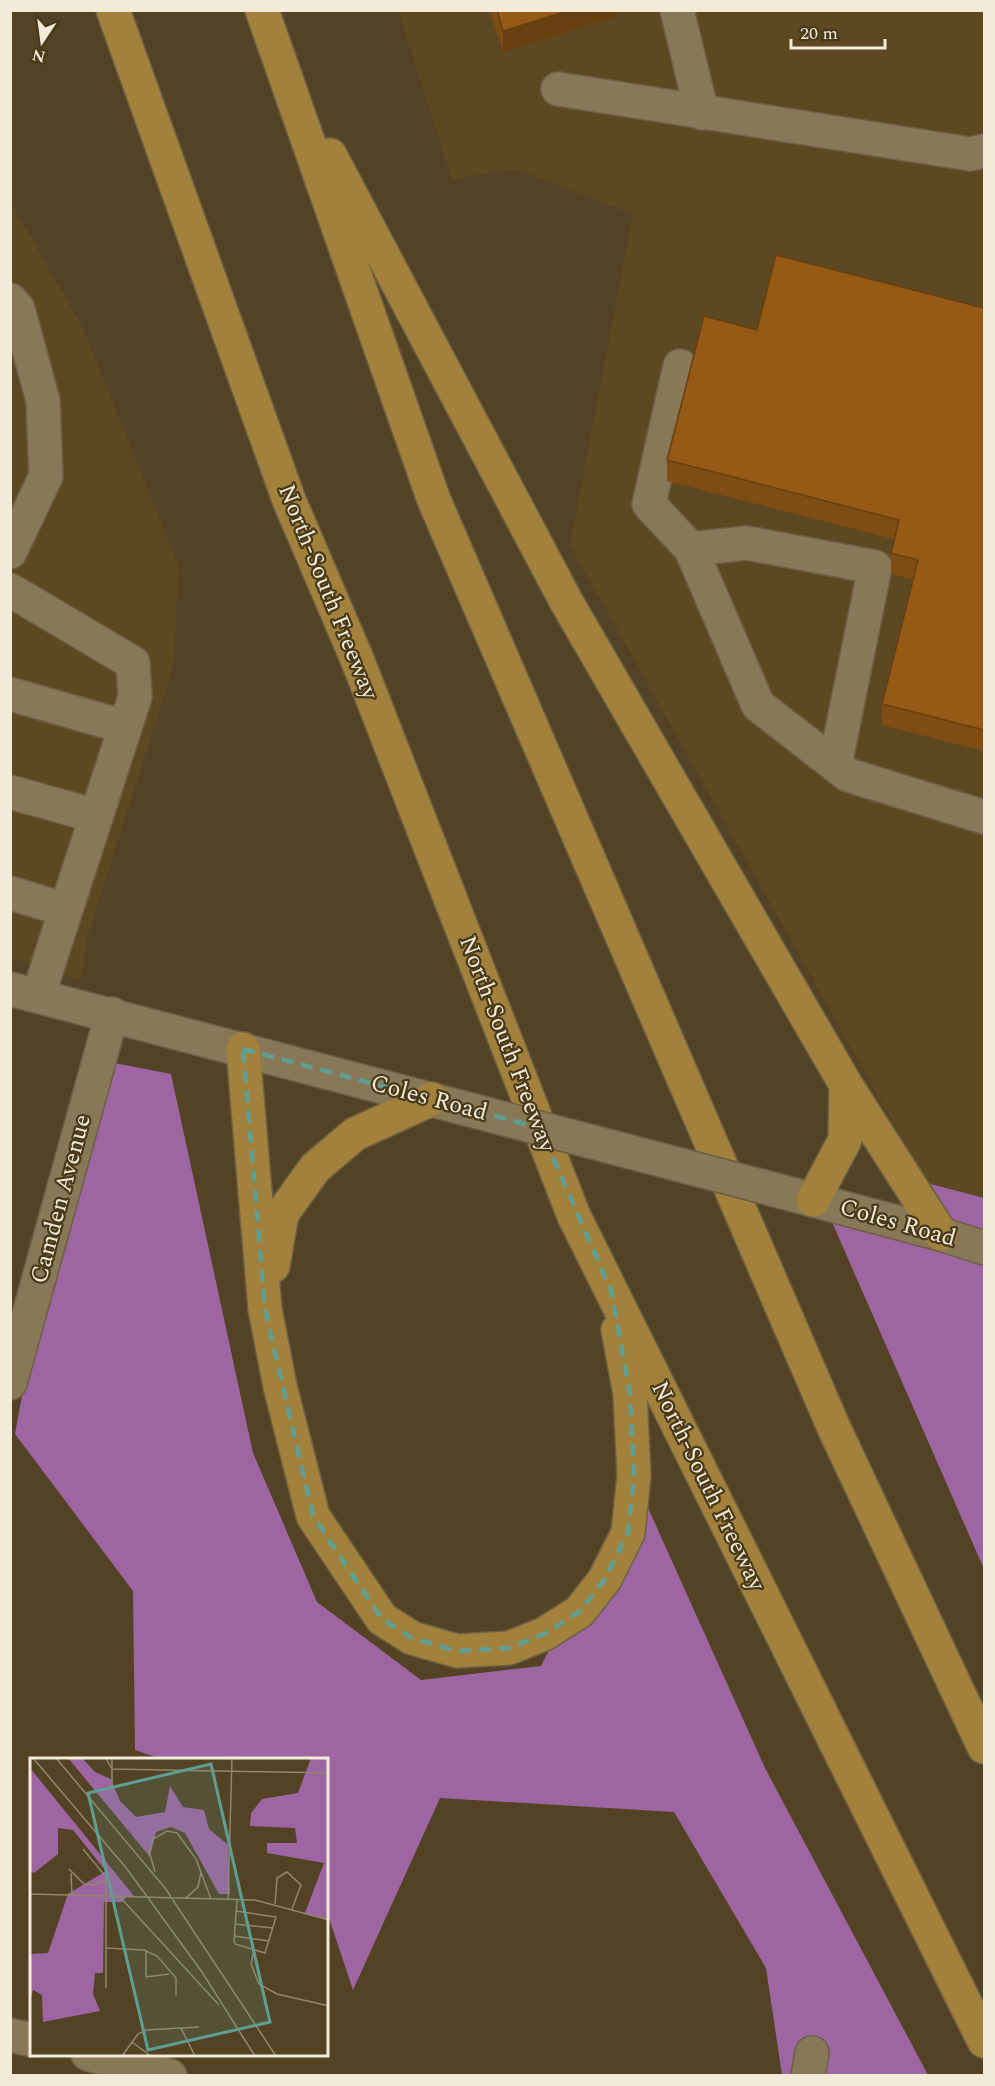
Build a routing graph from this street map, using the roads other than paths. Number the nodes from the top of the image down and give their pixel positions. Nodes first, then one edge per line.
1 (113, 10) edge
2 (262, 10) edge
3 (677, 10) edge
4 (278, 58) junction
5 (558, 89) dead end
6 (702, 113) junction
7 (984, 151) edge
8 (10, 300) edge
9 (680, 366) dead end
10 (691, 549) junction
11 (10, 552) edge
12 (10, 590) edge
13 (10, 694) edge
14 (125, 727) junction
15 (835, 765) junction
16 (10, 792) edge
17 (96, 816) junction
18 (984, 817) edge
19 (10, 893) edge
20 (66, 910) junction
21 (24, 993) edge
22 (112, 1014) junction
23 (243, 1049) junction
24 (846, 1084) junction
25 (432, 1099) junction
26 (813, 1200) junction
27 (941, 1234) junction
28 (984, 1248) edge
29 (611, 1290) junction
30 (265, 1309) junction
31 (10, 1383) edge
32 (984, 1748) edge
33 (10, 2035) edge
34 (30, 2040) edge
35 (984, 2042) edge
36 (92, 2056) edge
37 (170, 2076) edge

1 - 29 highway, North-South Freeway
2 - 4 highway
3 - 6 street
4 - 24 highway
4 - 32 highway
5 - 6 street
6 - 7 street
8 - 11 street
9 - 10 street
10 - 15 street
10 - 15 street
12 - 14 street
13 - 14 street
14 - 17 street
15 - 18 street
16 - 17 street
17 - 20 street
19 - 20 street
20 - 21 street
21 - 22 street, Coles Road
22 - 23 street, Coles Road
22 - 31 street, Camden Avenue
23 - 25 street, Coles Road
23 - 30 highway
24 - 26 highway
24 - 27 highway
25 - 26 street, Coles Road, bridge
25 - 30 highway
26 - 27 street, Coles Road
27 - 28 street, Coles Road
29 - 30 highway
29 - 35 highway, North-South Freeway
33 - 34 street
36 - 37 street

